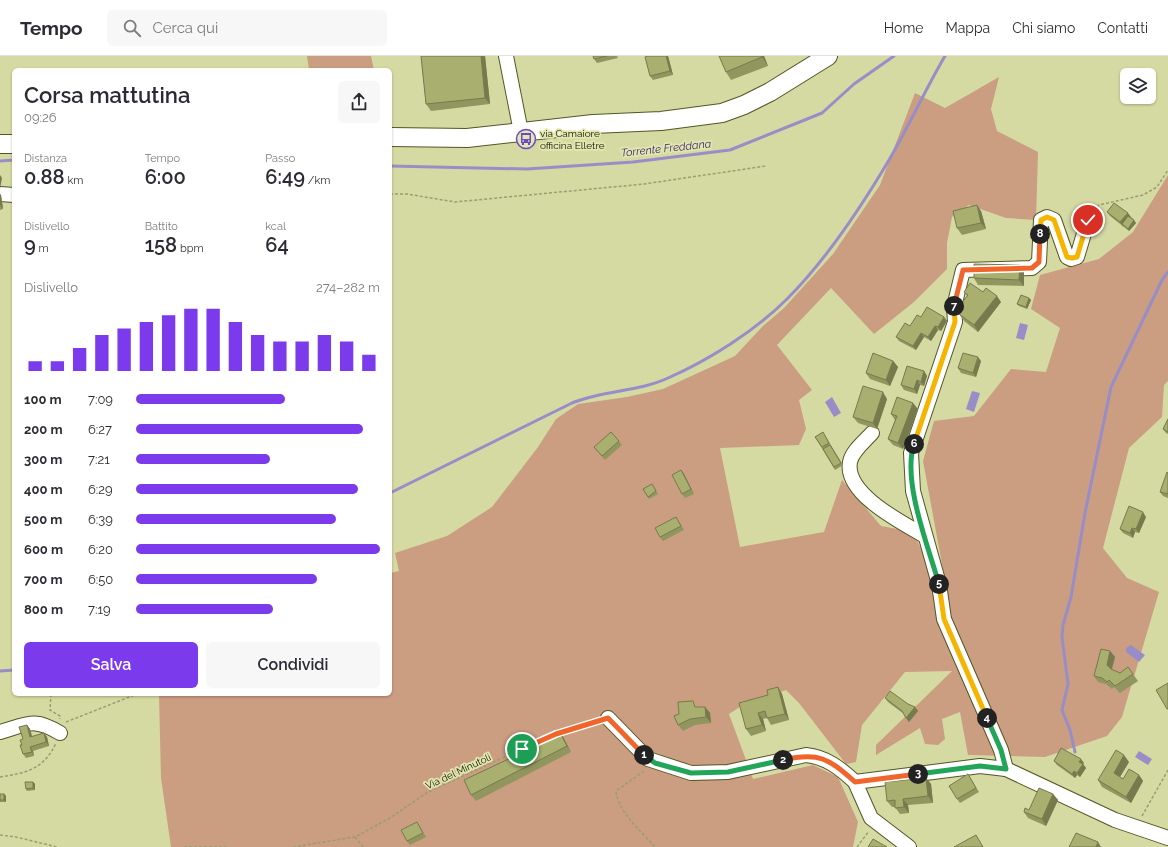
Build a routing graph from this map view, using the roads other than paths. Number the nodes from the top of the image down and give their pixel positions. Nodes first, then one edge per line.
1 (506, 56) edge
2 (828, 56) edge
3 (521, 132) junction
4 (392, 137) edge
5 (0, 144) edge
6 (12, 144) edge
7 (0, 194) edge
8 (12, 195) edge
9 (1088, 220) road end
10 (872, 433) dead end
11 (925, 536) junction
12 (608, 718) road end
13 (60, 727) road end
14 (0, 732) edge
15 (1006, 769) junction
16 (855, 782) junction
17 (1168, 838) edge
18 (908, 847) edge

1 - 3 street
2 - 3 main road
3 - 4 main road
5 - 6 main road
7 - 8 street
9 - 11 street
10 - 11 street
11 - 15 street
12 - 16 street
13 - 14 street
15 - 16 street
15 - 17 street
16 - 18 street

